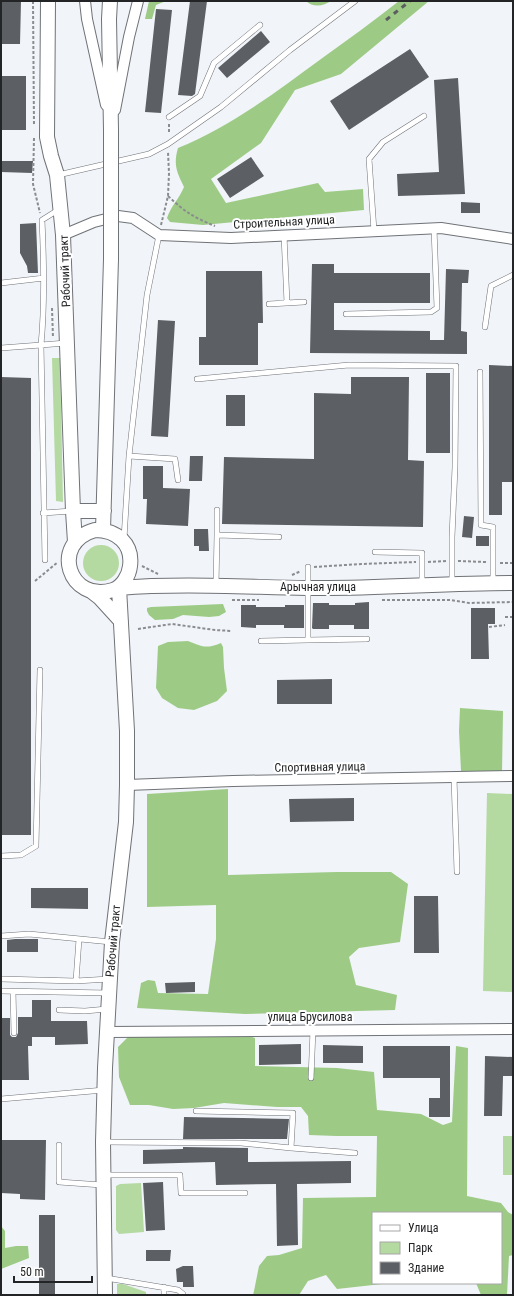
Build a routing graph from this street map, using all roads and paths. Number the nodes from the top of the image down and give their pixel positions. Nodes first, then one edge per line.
1 (48, 1) edge
2 (85, 1) edge
3 (110, 1) edge
4 (138, 1) edge
5 (355, 1) edge
6 (260, 25) dead end
7 (424, 116) dead end
8 (169, 117) joint
9 (111, 130) junction
10 (168, 144) junction
11 (57, 175) junction
12 (168, 196) junction
13 (61, 208) junction
14 (216, 227) dead end
15 (434, 228) junction
16 (374, 231) junction
17 (64, 235) junction
18 (159, 235) junction
19 (284, 235) junction
20 (513, 239) edge
21 (513, 275) edge
22 (44, 278) junction
23 (1, 283) edge
24 (304, 302) dead end
25 (287, 303) junction
26 (269, 304) dead end
27 (346, 314) dead end
28 (485, 327) dead end
29 (67, 342) junction
30 (41, 345) junction
31 (1, 348) edge
32 (480, 372) dead end
33 (197, 379) dead end
34 (129, 456) junction
35 (178, 480) dead end
36 (73, 510) junction
37 (217, 510) dead end
38 (104, 511) junction
39 (43, 513) junction
40 (99, 530) junction
41 (217, 535) junction
42 (279, 537) dead end
43 (75, 542) junction
44 (124, 542) junction
45 (374, 552) dead end
46 (45, 560) dead end
47 (60, 560) dead end
48 (308, 567) dead end
49 (130, 568) junction
50 (36, 581) dead end
51 (493, 583) junction
52 (513, 583) edge
53 (452, 584) junction
54 (422, 585) junction
55 (147, 586) junction
56 (216, 586) junction
57 (119, 588) junction
58 (308, 588) junction
59 (91, 591) junction
60 (232, 600) dead end
61 (264, 600) dead end
62 (380, 600) dead end
63 (513, 602) edge
64 (505, 617) dead end
65 (513, 617) edge
66 (121, 621) junction
67 (505, 625) dead end
68 (489, 627) dead end
69 (138, 629) dead end
70 (232, 631) dead end
71 (367, 639) dead end
72 (308, 640) junction
73 (261, 641) dead end
74 (40, 670) dead end
75 (513, 776) edge
76 (454, 777) junction
77 (127, 785) junction
78 (1, 856) edge
79 (457, 872) dead end
80 (1, 936) edge
81 (79, 939) junction
82 (112, 942) junction
83 (1, 979) edge
84 (76, 981) junction
85 (109, 986) junction
86 (1, 991) edge
87 (13, 991) junction
88 (108, 1009) junction
89 (59, 1010) dead end
90 (313, 1030) junction
91 (513, 1030) edge
92 (108, 1032) junction
93 (14, 1033) dead end
94 (311, 1078) dead end
95 (105, 1090) junction
96 (1, 1100) edge
97 (196, 1112) dead end
98 (103, 1142) junction
99 (59, 1145) dead end
100 (291, 1148) junction
101 (355, 1153) dead end
102 (103, 1180) junction
103 (245, 1193) dead end
104 (106, 1278) junction
105 (164, 1287) junction
106 (105, 1295) edge
107 (164, 1295) edge
108 (183, 1295) edge

1 - 11 street, Рабочий тракт
2 - 9 street
3 - 9 street
4 - 9 street
5 - 10 lane
6 - 8 lane
7 - 16 lane
8 - 10 path
9 - 38 street, bridge
10 - 11 lane
10 - 12 path
11 - 13 street, Рабочий тракт
12 - 14 path
12 - 18 path
13 - 17 street, Рабочий тракт
13 - 22 lane
15 - 16 street, Строительная улица
15 - 20 street, Строительная улица
15 - 27 lane
16 - 19 street, Строительная улица
17 - 18 street
17 - 29 street, Рабочий тракт
18 - 19 street, Строительная улица
18 - 34 lane
19 - 25 lane
21 - 28 lane
22 - 23 lane
22 - 30 lane
24 - 25 lane
25 - 26 lane
29 - 30 lane
29 - 36 street, Рабочий тракт
30 - 31 lane
30 - 39 lane
32 - 51 lane
33 - 53 lane
34 - 35 lane
34 - 44 lane
36 - 38 street
36 - 39 lane
36 - 40 street
36 - 43 street, Рабочий тракт
37 - 41 lane
38 - 40 street
39 - 46 lane
40 - 43 street
40 - 44 street
41 - 42 lane
41 - 56 lane
43 - 59 street, Рабочий тракт
44 - 49 street
45 - 54 lane
47 - 50 path
48 - 58 lane
49 - 55 street
49 - 57 street
51 - 52 street, Арычная улица
51 - 53 street, Арычная улица
53 - 54 street, Арычная улица
54 - 58 street, Арычная улица
55 - 56 street, Арычная улица
55 - 57 street, Арычная улица
56 - 58 street, Арычная улица
57 - 59 street
57 - 66 street, Рабочий тракт
58 - 72 lane
59 - 66 street, Рабочий тракт
60 - 61 path
62 - 63 path
64 - 65 path
66 - 77 street, Рабочий тракт
67 - 68 path
69 - 70 path
71 - 72 lane
72 - 73 lane
74 - 78 lane
75 - 76 street, Спортивная улица
76 - 77 street, Спортивная улица
76 - 79 lane
77 - 82 street, Рабочий тракт
80 - 81 lane
81 - 82 lane
81 - 84 lane
82 - 85 street, Рабочий тракт
83 - 84 lane
84 - 85 lane
85 - 87 lane
85 - 88 street, Рабочий тракт
86 - 87 lane
87 - 93 lane
88 - 89 lane
88 - 92 street, Рабочий тракт
90 - 91 street, улица Брусилова
90 - 92 street, улица Брусилова
90 - 94 lane
92 - 95 street, Рабочий тракт
95 - 96 lane
95 - 98 street, Рабочий тракт
97 - 100 lane
98 - 100 lane
98 - 102 street, Рабочий тракт
99 - 102 lane
100 - 101 lane
102 - 103 lane
102 - 104 street, Рабочий тракт
104 - 105 lane
104 - 106 street, Рабочий тракт
105 - 107 lane
105 - 108 lane

